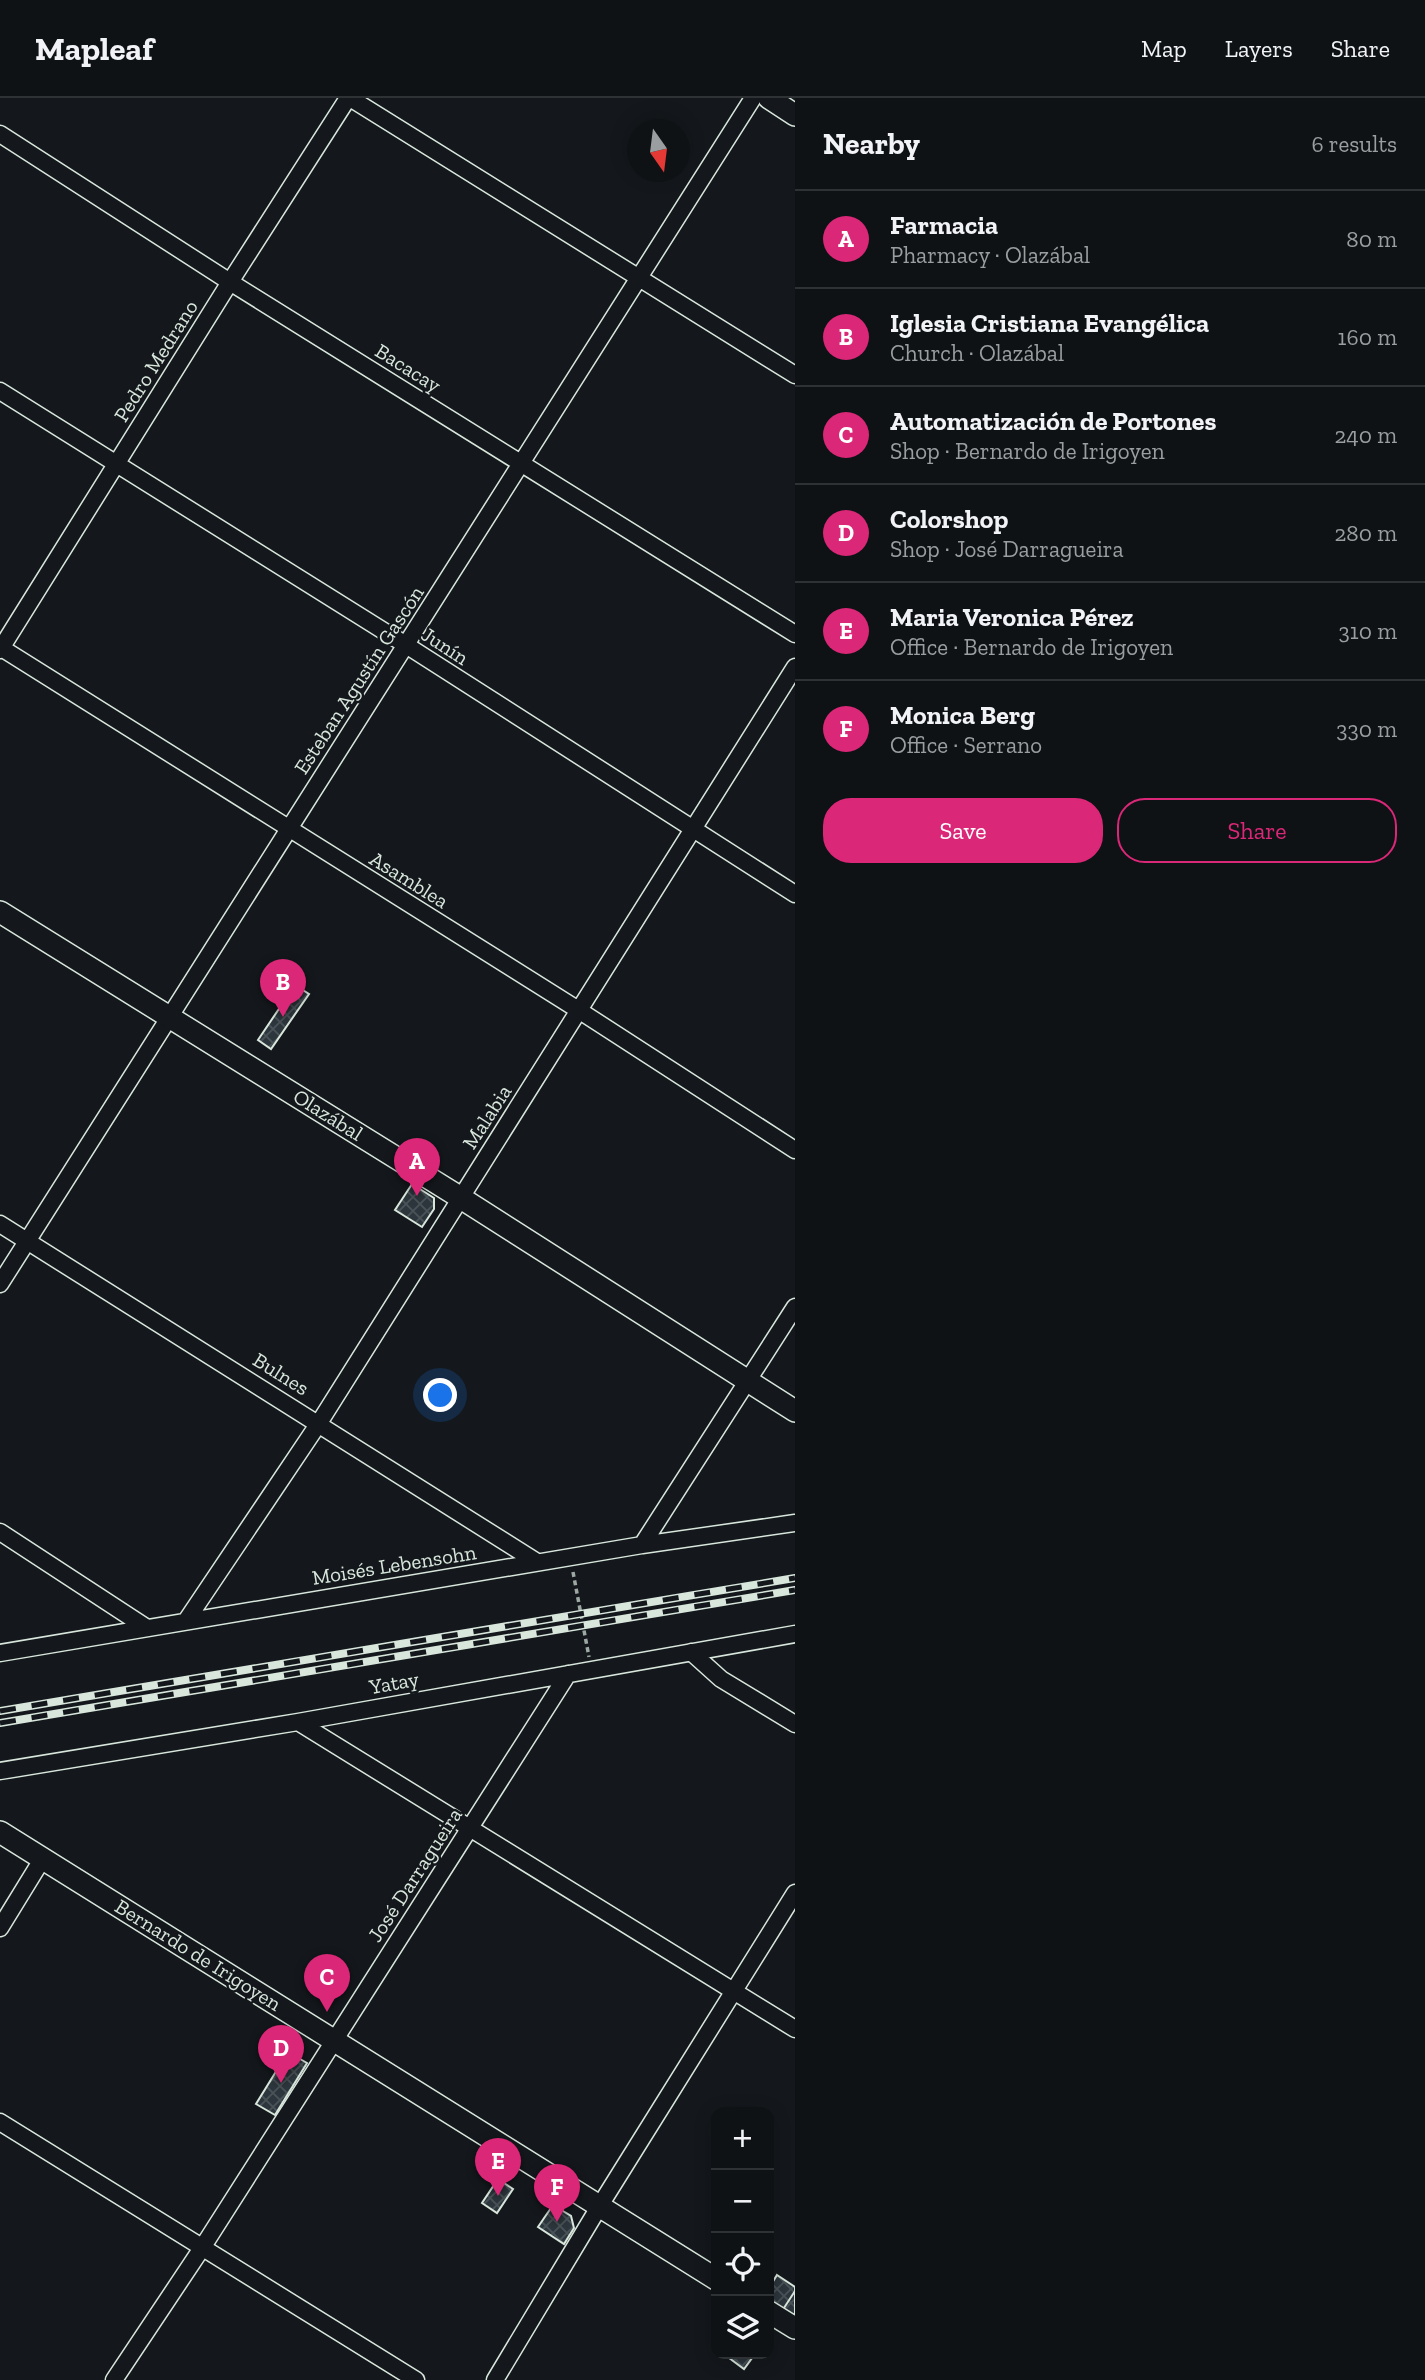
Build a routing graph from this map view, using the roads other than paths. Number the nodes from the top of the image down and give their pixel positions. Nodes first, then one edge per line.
1 (349, 98) edge
2 (753, 98) edge
3 (769, 98) edge
4 (795, 115) edge
5 (0, 134) edge
6 (639, 278) junction
7 (230, 282) junction
8 (795, 375) edge
9 (0, 391) edge
10 (116, 464) junction
11 (521, 464) junction
12 (795, 634) edge
13 (406, 645) junction
14 (0, 648) edge
15 (795, 667) edge
16 (694, 829) junction
17 (288, 830) junction
18 (795, 894) edge
19 (0, 912) edge
20 (580, 1012) junction
21 (169, 1017) junction
22 (795, 1150) edge
23 (460, 1198) junction
24 (0, 1224) edge
25 (27, 1241) junction
26 (0, 1284) edge
27 (795, 1307) edge
28 (748, 1382) junction
29 (795, 1411) edge
30 (320, 1423) junction
31 (795, 1523) edge
32 (0, 1532) edge
33 (642, 1545) junction
34 (537, 1562) junction
35 (186, 1621) junction
36 (147, 1628) junction
37 (795, 1634) edge
38 (0, 1653) edge
39 (691, 1653) junction
40 (568, 1674) junction
41 (298, 1722) junction
42 (795, 1724) edge
43 (0, 1771) edge
44 (471, 1828) junction
45 (0, 1832) edge
46 (43, 1858) junction
47 (795, 1893) edge
48 (0, 1927) edge
49 (734, 1991) junction
50 (795, 2029) edge
51 (334, 2040) junction
52 (0, 2122) edge
53 (599, 2207) junction
54 (201, 2248) junction
55 (711, 2276) edge
56 (774, 2315) edge
57 (795, 2328) edge
58 (114, 2380) edge
59 (416, 2380) edge
60 (495, 2380) edge

1 - 6 street
1 - 7 street, Pedro Medrano
2 - 6 street, Esteban Agustín Gascón
3 - 4 street
5 - 7 street, Bacacay
6 - 8 street
6 - 11 street, Esteban Agustín Gascón
7 - 10 street, Pedro Medrano
7 - 11 street, Bacacay
9 - 10 street, Junín
10 - 13 street, Junín
10 - 14 street, Pedro Medrano
11 - 12 street, Bacacay
11 - 13 street, Esteban Agustín Gascón
13 - 16 street, Junín
13 - 17 street, Esteban Agustín Gascón
14 - 17 street, Asamblea
15 - 16 street, Malabia
16 - 18 street, Junín
16 - 20 street, Malabia
17 - 20 street, Asamblea
17 - 21 street, Esteban Agustín Gascón
19 - 21 street, Olazábal
20 - 22 street, Asamblea
20 - 23 street, Malabia
21 - 23 street, Olazábal
21 - 25 street, Esteban Agustín Gascón
23 - 28 street, Olazábal
23 - 30 street, Malabia
24 - 25 street, Bulnes
25 - 26 street, Esteban Agustín Gascón
25 - 30 street, Bulnes
27 - 28 street
28 - 29 street, Olazábal
28 - 33 street
30 - 34 street, Bulnes
30 - 35 street, Malabia
31 - 33 street, Moisés Lebensohn
32 - 36 street
33 - 34 street, Moisés Lebensohn
34 - 35 street, Moisés Lebensohn
35 - 36 street, Moisés Lebensohn
36 - 38 street, Moisés Lebensohn
37 - 39 street, Yatay
39 - 40 street, Yatay
39 - 42 street
40 - 41 street, Yatay
40 - 44 street, José Darragueira
41 - 43 street, Yatay
41 - 44 street
44 - 49 street
44 - 51 street, José Darragueira
45 - 46 street, Bernardo de Irigoyen
46 - 48 street
46 - 51 street, Bernardo de Irigoyen
47 - 49 street
49 - 50 street
49 - 53 street
51 - 53 street, Bernardo de Irigoyen
51 - 54 street, José Darragueira
52 - 54 street
53 - 55 street, Bernardo de Irigoyen
53 - 60 street
54 - 58 street, José Darragueira
54 - 59 street
56 - 57 street

